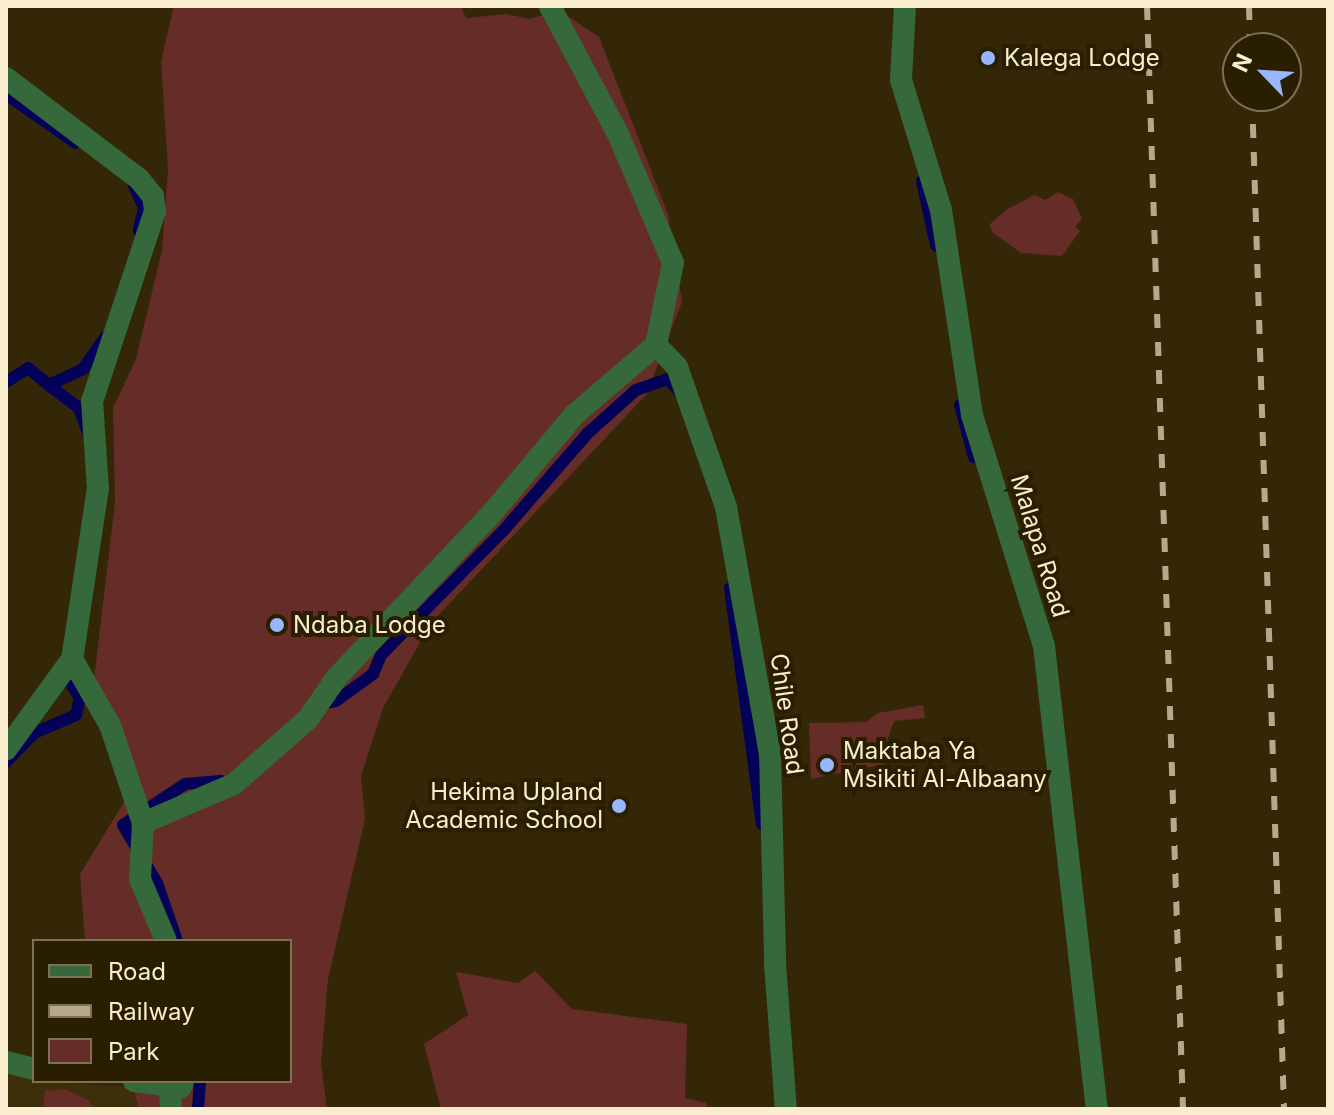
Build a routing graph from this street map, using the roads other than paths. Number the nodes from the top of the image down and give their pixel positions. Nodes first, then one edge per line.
1 (550, 6) edge
2 (905, 6) edge
3 (6, 78) edge
4 (656, 345) junction
5 (72, 659) junction
6 (6, 750) edge
7 (143, 823) junction
8 (165, 939) edge
9 (6, 1062) edge
10 (32, 1068) edge
11 (177, 1083) edge
12 (171, 1109) edge
13 (786, 1109) edge
14 (1097, 1109) edge

1 - 4 street
2 - 14 street, Malapa Road
3 - 5 street
4 - 7 street
4 - 13 street, Chile Road
5 - 6 street
5 - 7 street
7 - 8 street
9 - 10 street
11 - 12 street

